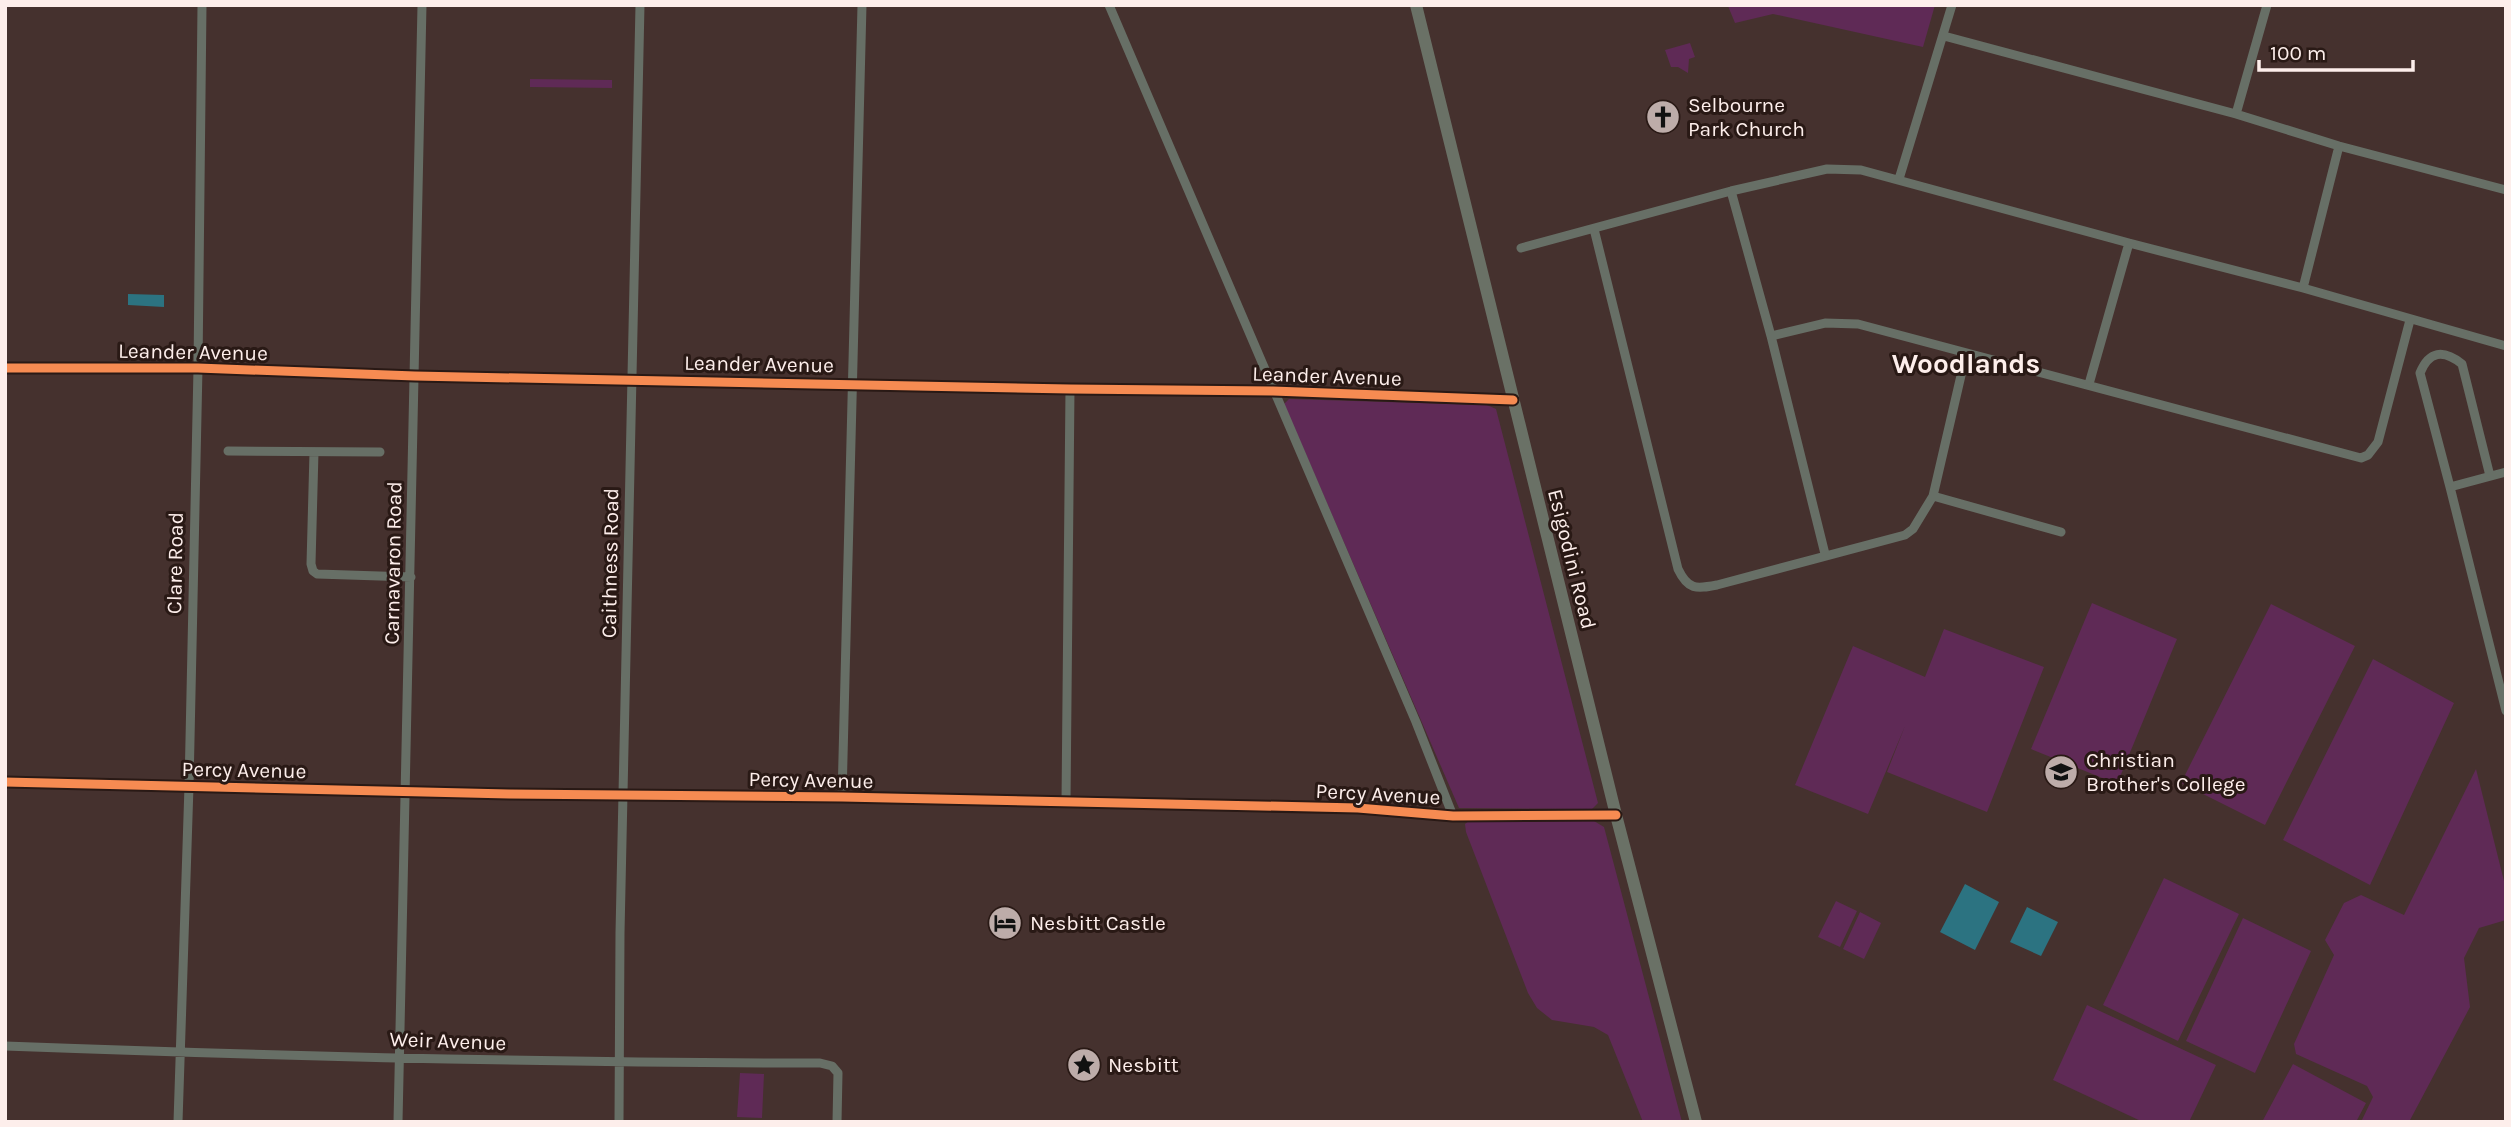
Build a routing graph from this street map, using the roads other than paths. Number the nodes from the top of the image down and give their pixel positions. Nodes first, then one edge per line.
1 (202, 5) edge
2 (422, 5) edge
3 (640, 5) edge
4 (862, 5) edge
5 (1109, 5) edge
6 (1416, 5) edge
7 (1952, 5) edge
8 (2267, 5) edge
9 (1944, 36) junction
10 (2236, 114) junction
11 (2339, 146) junction
12 (1899, 179) junction
13 (2506, 190) edge
14 (1731, 191) junction
15 (1594, 229) junction
16 (2129, 243) junction
17 (1521, 248) dead end
18 (2303, 288) junction
19 (2410, 320) junction
20 (1771, 336) junction
21 (2506, 346) edge
22 (1966, 354) junction
23 (5, 368) edge
24 (198, 368) junction
25 (415, 376) junction
26 (632, 380) junction
27 (853, 383) junction
28 (2089, 384) junction
29 (1070, 389) junction
30 (1273, 391) junction
31 (1513, 400) junction
32 (228, 452) dead end
33 (314, 452) junction
34 (380, 452) dead end
35 (2506, 472) edge
36 (2490, 476) junction
37 (2451, 487) junction
38 (1933, 496) junction
39 (2061, 532) dead end
40 (1825, 554) junction
41 (411, 577) junction
42 (2501, 674) edge
43 (2506, 710) edge
44 (5, 782) edge
45 (189, 786) junction
46 (405, 792) junction
47 (624, 795) junction
48 (842, 797) junction
49 (1066, 802) junction
50 (1616, 815) junction
51 (1453, 816) junction
52 (5, 1046) edge
53 (179, 1052) junction
54 (398, 1056) junction
55 (620, 1063) junction
56 (178, 1122) edge
57 (398, 1122) edge
58 (620, 1122) edge
59 (837, 1122) edge
60 (1696, 1122) edge

1 - 24 street, Clare Road
2 - 25 street, Carnavaron Road
3 - 26 street, Caithness Road
4 - 27 street
5 - 30 street
6 - 31 main road, Esigodini Road
7 - 9 street
8 - 10 street
9 - 10 street
9 - 12 street
10 - 11 street
11 - 13 street
11 - 18 street
12 - 14 street
12 - 16 street
14 - 15 street
14 - 20 street
15 - 17 street
15 - 40 street
16 - 18 street
16 - 28 street
18 - 19 street
19 - 21 street
19 - 28 street
20 - 22 street
20 - 40 street
22 - 28 street
22 - 38 street
23 - 24 street, Leander Avenue
24 - 25 street, Leander Avenue
24 - 45 street, Clare Road
25 - 26 street, Leander Avenue
25 - 41 street, Carnavaron Road
26 - 27 street, Leander Avenue
26 - 47 street, Caithness Road
27 - 29 street, Leander Avenue
27 - 48 street
29 - 30 street, Leander Avenue
29 - 49 street
30 - 31 street, Leander Avenue
30 - 51 street
31 - 50 main road, Esigodini Road
32 - 33 street
33 - 34 street
33 - 41 street
35 - 36 street
36 - 37 street
36 - 37 street
37 - 42 street
38 - 39 street
38 - 40 street
41 - 46 street, Carnavaron Road
42 - 43 street
44 - 45 street, Percy Avenue
45 - 46 street, Percy Avenue
45 - 53 street, Clare Road
46 - 47 street, Percy Avenue
46 - 54 street, Carnavaron Road
47 - 48 street, Percy Avenue
47 - 55 street, Caithness Road
48 - 49 street, Percy Avenue
49 - 51 street, Percy Avenue
50 - 51 street, Percy Avenue
50 - 60 main road, Esigodini Road
52 - 53 street, Weir Avenue
53 - 54 street, Weir Avenue
53 - 56 street, Clare Road
54 - 55 street, Weir Avenue
54 - 57 street, Carnavaron Road
55 - 58 street, Caithness Road
55 - 59 street, Weir Avenue

